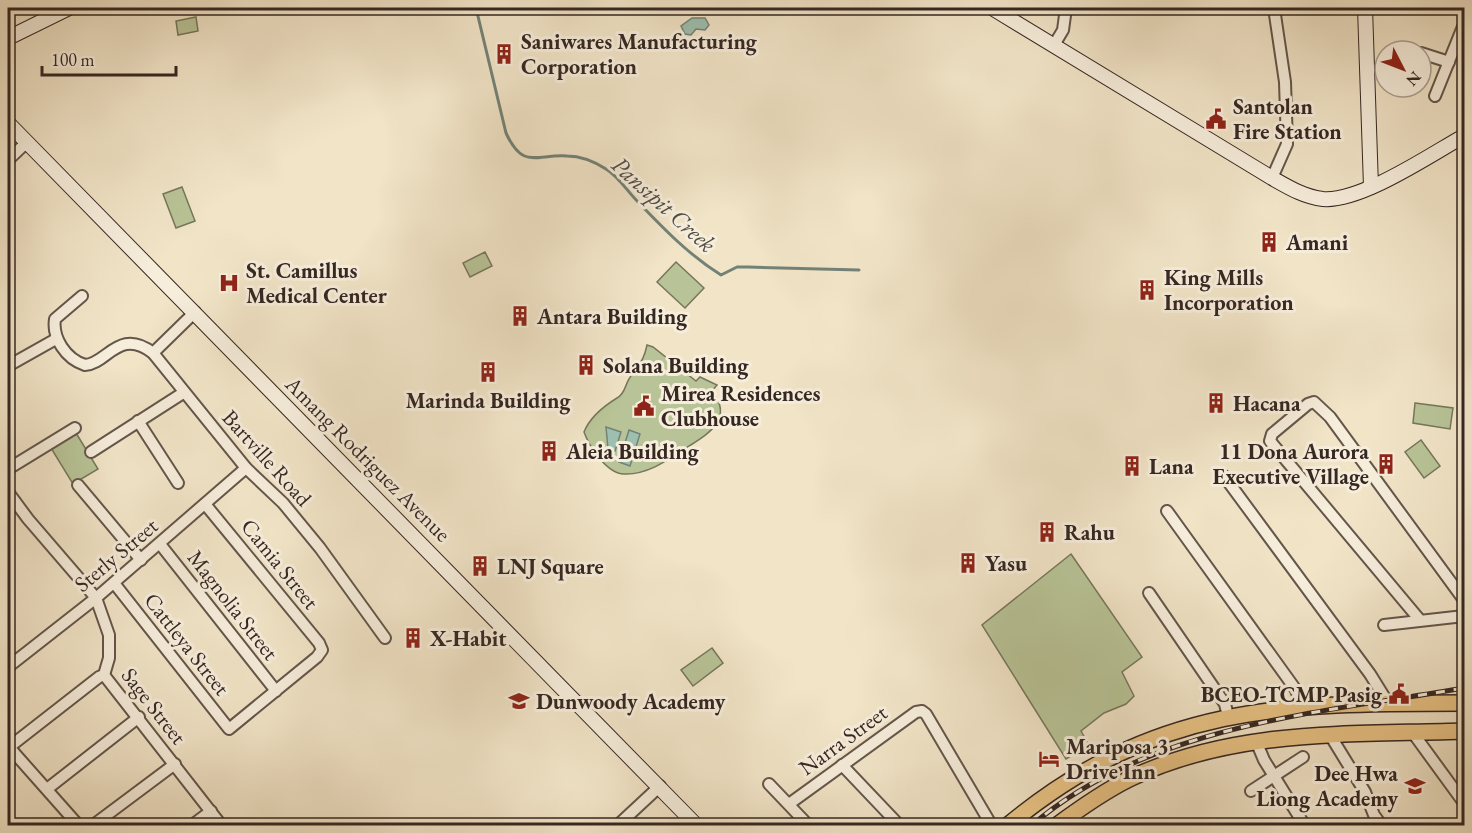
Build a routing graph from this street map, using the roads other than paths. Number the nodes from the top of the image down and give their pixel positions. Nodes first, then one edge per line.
1 (69, 8) edge
2 (992, 8) edge
3 (1066, 8) edge
4 (1274, 8) edge
5 (1365, 8) edge
6 (1464, 24) edge
7 (8, 38) edge
8 (1054, 45) junction
9 (1433, 57) edge
10 (1449, 62) junction
11 (1435, 96) dead end
12 (8, 123) edge
13 (1464, 136) edge
14 (27, 142) junction
15 (8, 160) edge
16 (1272, 178) junction
17 (1371, 187) junction
18 (82, 296) dead end
19 (195, 312) junction
20 (56, 339) junction
21 (153, 353) junction
22 (8, 366) edge
23 (183, 393) junction
24 (138, 421) junction
25 (75, 428) dead end
26 (91, 452) dead end
27 (246, 468) junction
28 (8, 469) edge
29 (1224, 476) dead end
30 (178, 483) dead end
31 (78, 485) dead end
32 (8, 492) edge
33 (205, 504) junction
34 (1167, 511) dead end
35 (160, 544) junction
36 (141, 560) junction
37 (114, 583) junction
38 (1149, 593) dead end
39 (96, 598) junction
40 (1464, 600) edge
41 (1464, 616) edge
42 (1419, 620) junction
43 (1384, 625) dead end
44 (385, 638) dead end
45 (8, 667) edge
46 (104, 675) junction
47 (276, 691) junction
48 (1464, 702) edge
49 (1388, 703) junction
50 (1302, 706) junction
51 (1228, 716) junction
52 (139, 717) junction
53 (1464, 731) edge
54 (1413, 733) junction
55 (1330, 735) junction
56 (1256, 741) junction
57 (8, 748) edge
58 (1303, 757) dead end
59 (175, 764) junction
60 (842, 765) junction
61 (1274, 775) junction
62 (658, 784) junction
63 (769, 784) dead end
64 (47, 789) junction
65 (1251, 791) dead end
66 (1464, 803) edge
67 (789, 804) junction
68 (211, 811) junction
69 (79, 825) edge
70 (92, 825) edge
71 (191, 825) edge
72 (222, 825) edge
73 (617, 825) edge
74 (697, 825) edge
75 (809, 825) edge
76 (900, 825) edge
77 (992, 825) edge
78 (1009, 825) edge
79 (1056, 825) edge
80 (1305, 825) edge
81 (1382, 825) edge

1 - 7 main road
2 - 8 main road
3 - 8 street
4 - 16 street
5 - 17 main road
6 - 10 street
8 - 16 main road
9 - 10 street
10 - 11 street
12 - 14 main road, Amang Rodriguez Avenue
13 - 17 main road
14 - 15 street
14 - 19 main road, Amang Rodriguez Avenue
16 - 17 main road
18 - 20 street
19 - 21 street
19 - 62 main road, Amang Rodriguez Avenue
20 - 21 street
20 - 22 street
21 - 23 street, Bartville Road
23 - 24 street
23 - 27 street, Bartville Road
24 - 26 street
24 - 30 street
25 - 28 street
27 - 33 street, Sterly Street
27 - 44 street, Bartville Road
29 - 49 street
31 - 36 street
32 - 39 street
33 - 35 street, Sterly Street
33 - 47 street, Camia Street
34 - 50 street
35 - 36 street, Sterly Street
35 - 47 street, Magnolia Street
36 - 37 street, Sterly Street
37 - 39 street, Sterly Street
37 - 47 street, Cattleya Street
38 - 51 street
39 - 45 street, Sterly Street
39 - 46 street, Sage Street
40 - 42 street
41 - 42 street
42 - 43 street
46 - 52 street, Sage Street
46 - 57 street
48 - 49 main road
49 - 50 main road
50 - 51 main road
51 - 78 main road
52 - 59 street, Sage Street
52 - 64 street
53 - 54 main road
54 - 55 main road
54 - 66 street
55 - 56 main road
55 - 81 street
56 - 61 street
56 - 79 main road
57 - 64 street
58 - 61 street
59 - 68 street, Sage Street
59 - 70 street
60 - 67 street, Narra Street
60 - 76 street
60 - 77 street, Narra Street
61 - 65 street
61 - 80 street
62 - 73 street
62 - 74 main road, Amang Rodriguez Avenue
63 - 67 street
64 - 69 street
67 - 75 street
68 - 71 street
68 - 72 street, Sage Street

